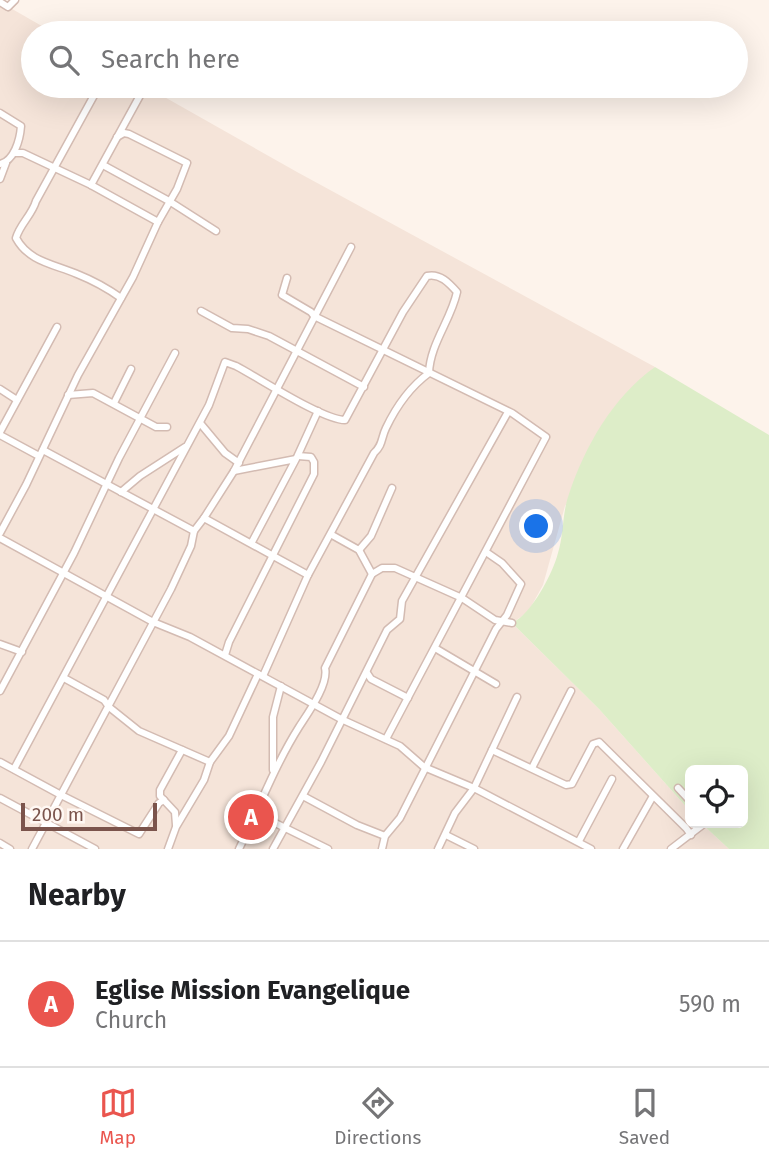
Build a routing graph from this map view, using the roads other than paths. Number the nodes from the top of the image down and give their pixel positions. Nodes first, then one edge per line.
1 (15, 0) edge
2 (0, 2) edge
3 (93, 98) edge
4 (139, 98) edge
5 (0, 113) edge
6 (117, 137) junction
7 (14, 153) junction
8 (3, 163) edge
9 (103, 165) junction
10 (54, 169) junction
11 (0, 179) edge
12 (91, 185) junction
13 (169, 201) junction
14 (158, 222) junction
15 (216, 231) dead end
16 (351, 247) dead end
17 (288, 278) dead end
18 (121, 298) junction
19 (201, 311) dead end
20 (314, 316) junction
21 (57, 327) dead end
22 (382, 350) junction
23 (296, 352) junction
24 (175, 353) dead end
25 (131, 369) dead end
26 (429, 373) junction
27 (364, 387) junction
28 (0, 388) edge
29 (278, 389) junction
30 (68, 395) junction
31 (17, 400) junction
32 (114, 403) junction
33 (318, 411) junction
34 (508, 412) junction
35 (140, 417) junction
36 (200, 423) junction
37 (167, 427) dead end
38 (0, 434) edge
39 (187, 446) junction
40 (41, 453) junction
41 (297, 458) junction
42 (239, 463) junction
43 (234, 471) junction
44 (108, 485) junction
45 (392, 488) dead end
46 (121, 492) junction
47 (153, 509) junction
48 (204, 519) junction
49 (194, 531) junction
50 (332, 535) junction
51 (0, 536) edge
52 (252, 542) junction
53 (359, 550) junction
54 (486, 552) junction
55 (273, 555) junction
56 (62, 572) junction
57 (372, 574) junction
58 (308, 575) junction
59 (416, 577) junction
60 (107, 597) junction
61 (462, 598) junction
62 (153, 622) junction
63 (502, 623) junction
64 (512, 623) dead end
65 (0, 644) edge
66 (435, 648) junction
67 (22, 652) junction
68 (225, 655) junction
69 (367, 673) junction
70 (475, 673) junction
71 (261, 675) junction
72 (64, 678) junction
73 (496, 684) dead end
74 (281, 686) junction
75 (0, 691) edge
76 (571, 691) dead end
77 (517, 697) dead end
78 (408, 698) junction
79 (314, 704) junction
80 (109, 708) junction
81 (341, 719) junction
82 (386, 738) junction
83 (182, 750) junction
84 (492, 750) junction
85 (0, 762) edge
86 (210, 762) junction
87 (424, 767) junction
88 (532, 768) junction
89 (14, 769) junction
90 (271, 779) junction
91 (612, 779) dead end
92 (474, 788) junction
93 (678, 788) dead end
94 (61, 795) junction
95 (303, 796) junction
96 (653, 796) junction
97 (685, 796) edge
98 (0, 798) edge
99 (164, 800) junction
100 (260, 803) junction
101 (47, 823) junction
102 (176, 827) junction
103 (699, 828) edge
104 (285, 830) junction
105 (446, 835) junction
106 (691, 835) junction
107 (386, 836) junction
108 (579, 841) junction
109 (0, 843) edge
110 (10, 849) edge
111 (32, 849) edge
112 (95, 849) edge
113 (168, 849) edge
114 (239, 849) edge
115 (274, 849) edge
116 (328, 849) edge
117 (382, 849) edge
118 (439, 849) edge
119 (474, 849) edge
120 (591, 849) edge
121 (623, 849) edge
122 (671, 849) edge

1 - 2 street
3 - 10 street
4 - 6 street
5 - 7 street
6 - 9 street
6 - 13 street
7 - 8 street
7 - 10 street
8 - 11 street
9 - 12 street
9 - 13 street
10 - 12 street
10 - 18 street
12 - 14 street
13 - 14 street
13 - 15 street
14 - 18 street
16 - 20 street
17 - 20 street
18 - 30 street
19 - 23 street
20 - 22 street
20 - 23 street
21 - 31 street
22 - 26 street
22 - 26 street
22 - 27 street
23 - 27 street
23 - 29 street
24 - 35 street
25 - 32 street
26 - 34 street
26 - 50 street
27 - 33 street
28 - 31 street
29 - 33 street
29 - 36 street
29 - 42 street
30 - 32 street
30 - 40 street
31 - 38 street
32 - 35 street
33 - 41 street
34 - 54 street
34 - 59 street
35 - 37 street
35 - 44 street
36 - 39 street
36 - 42 street
38 - 40 street
39 - 46 street
39 - 47 street
40 - 44 street
40 - 51 street
41 - 43 street
41 - 52 street
41 - 55 street
42 - 43 street
43 - 48 street
44 - 46 street
44 - 56 street
45 - 53 street
46 - 47 street
47 - 49 street
47 - 60 street
48 - 49 street
48 - 52 street
49 - 62 street
50 - 53 street
50 - 58 street
51 - 56 street
52 - 55 street
53 - 57 street
54 - 61 street
54 - 63 street
55 - 58 street
55 - 68 street
56 - 60 street
56 - 67 street
57 - 59 street
57 - 79 street
58 - 71 street
59 - 61 street
59 - 69 street
60 - 62 street
60 - 72 street
61 - 63 street
61 - 66 street
62 - 68 street
62 - 80 street
63 - 64 street
63 - 70 street
65 - 67 street
66 - 70 street
66 - 78 street
67 - 75 street
68 - 71 street
69 - 78 street
69 - 81 street
70 - 73 street
70 - 87 street
71 - 74 street
71 - 86 street
72 - 80 street
72 - 89 street
74 - 79 street
74 - 90 street
76 - 88 street
77 - 84 street
78 - 82 street
79 - 81 street
79 - 90 street
80 - 83 street
80 - 94 street
81 - 82 street
81 - 95 street
82 - 87 street
83 - 86 street
83 - 99 street
84 - 88 street
84 - 92 street
85 - 89 street
86 - 102 street
87 - 92 street
87 - 107 street
88 - 96 street
89 - 94 street
90 - 100 street
91 - 108 street
92 - 105 street
92 - 108 street
93 - 97 street
94 - 99 street
94 - 101 street
95 - 104 street
95 - 107 street
96 - 106 street
96 - 121 street
98 - 101 street
99 - 102 street
100 - 104 street
100 - 114 street
101 - 111 street
101 - 112 street
102 - 113 street
103 - 106 street
104 - 115 street
104 - 116 street
105 - 118 street
105 - 119 street
106 - 122 street
107 - 117 street
108 - 120 street
109 - 110 street

